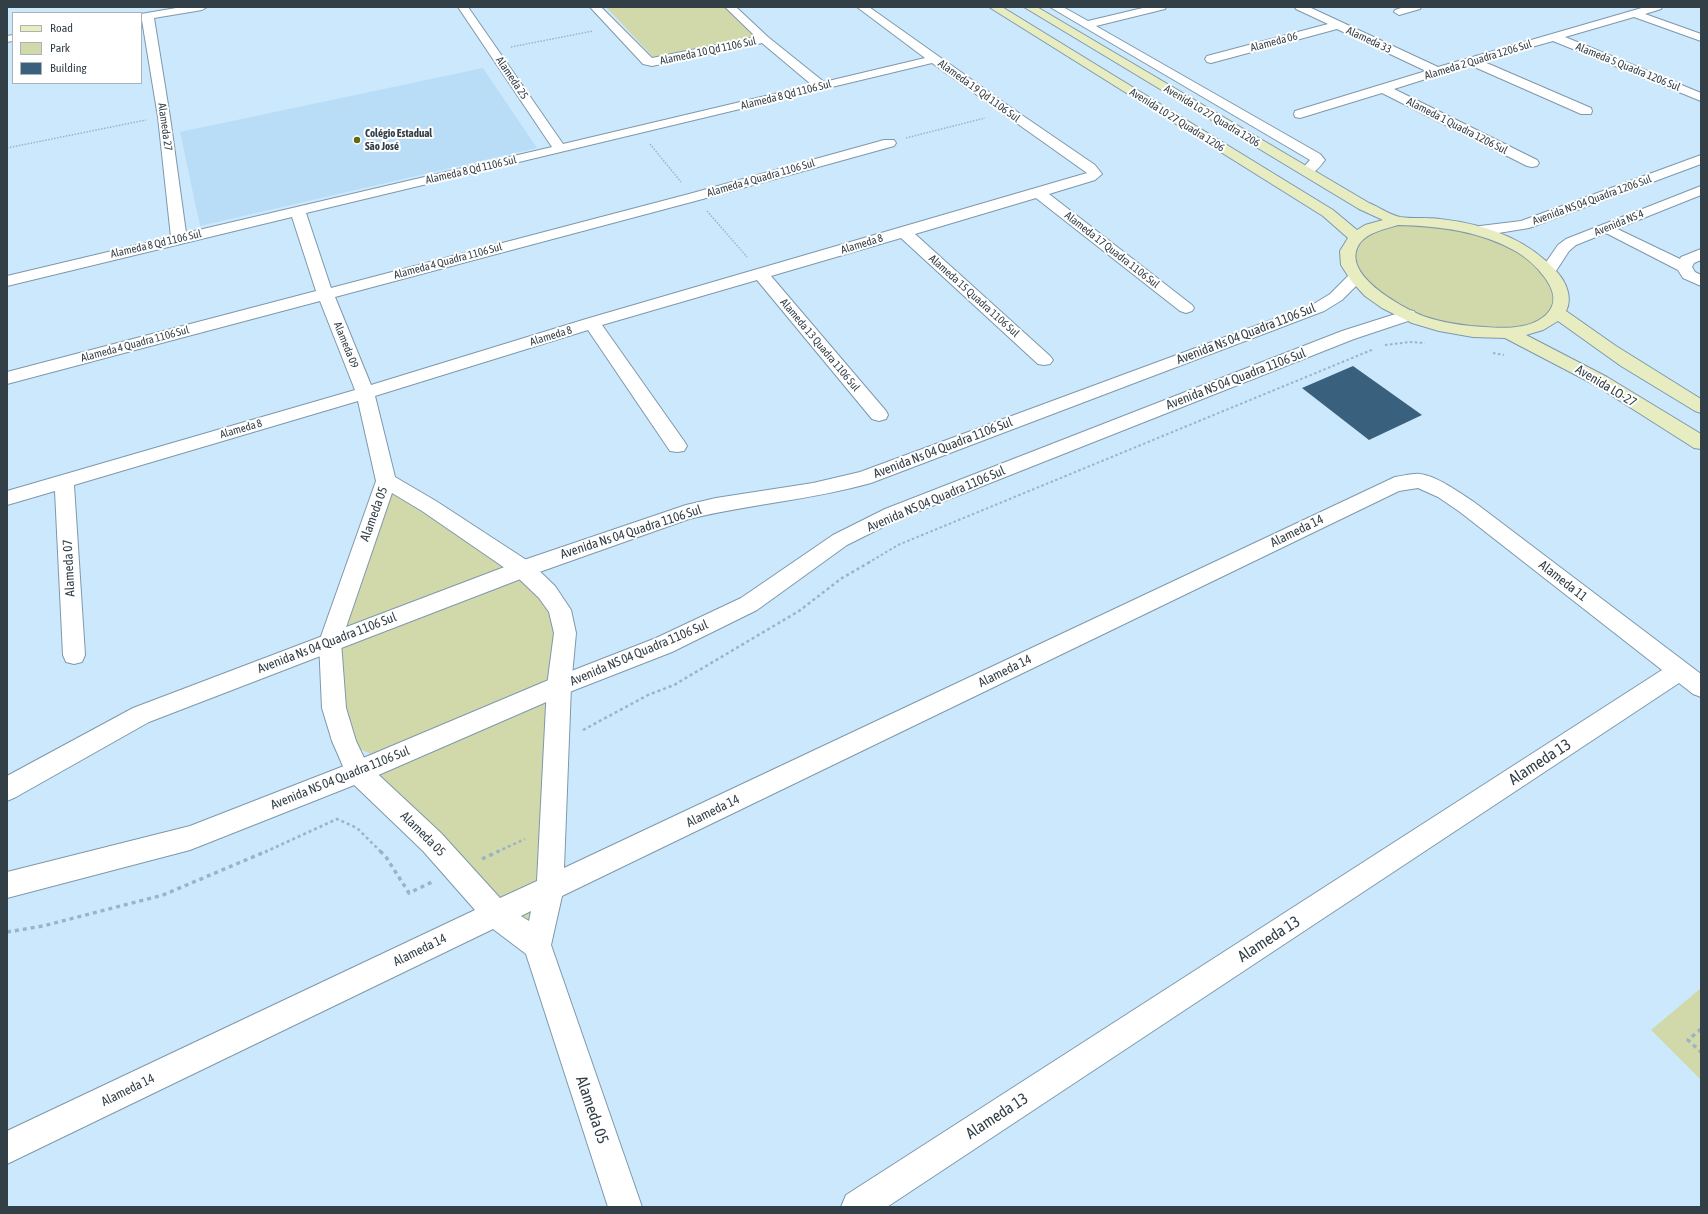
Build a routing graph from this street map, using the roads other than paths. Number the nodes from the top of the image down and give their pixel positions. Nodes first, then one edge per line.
1 (202, 7) edge
2 (463, 7) edge
3 (595, 7) edge
4 (730, 7) edge
5 (862, 7) edge
6 (994, 7) edge
7 (1029, 7) edge
8 (1055, 7) edge
9 (1161, 7) edge
10 (1300, 7) edge
11 (1416, 7) edge
12 (1657, 7) edge
13 (1399, 12) dead end
14 (1635, 14) junction
15 (144, 17) edge
16 (1086, 25) junction
17 (1338, 26) junction
18 (1554, 37) junction
19 (1701, 38) edge
20 (764, 39) junction
21 (1117, 42) junction
22 (1097, 48) junction
23 (1142, 57) junction
24 (934, 59) junction
25 (1210, 59) dead end
26 (1471, 61) junction
27 (1123, 63) junction
28 (1438, 72) junction
29 (822, 87) junction
30 (1382, 88) junction
31 (1701, 97) edge
32 (1586, 110) dead end
33 (1300, 114) dead end
34 (889, 143) road end
35 (560, 149) junction
36 (1701, 159) edge
37 (1532, 163) dead end
38 (1306, 172) junction
39 (1095, 174) joint
40 (1701, 190) edge
41 (1038, 193) junction
42 (298, 212) junction
43 (1398, 221) junction
44 (1607, 228) junction
45 (1480, 231) junction
46 (904, 232) junction
47 (1356, 237) junction
48 (179, 238) junction
49 (1701, 254) edge
50 (1684, 267) junction
51 (1548, 271) junction
52 (761, 274) junction
53 (1355, 278) junction
54 (7, 281) edge
55 (1701, 281) edge
56 (325, 293) junction
57 (1186, 308) dead end
58 (1557, 312) junction
59 (1408, 315) junction
60 (592, 324) junction
61 (1509, 333) junction
62 (1044, 360) dead end
63 (7, 378) edge
64 (365, 393) junction
65 (1701, 406) edge
66 (879, 415) dead end
67 (1701, 443) edge
68 (677, 446) dead end
69 (64, 481) junction
70 (386, 481) junction
71 (1420, 481) joint
72 (7, 498) edge
73 (523, 569) junction
74 (330, 642) junction
75 (74, 655) dead end
76 (1679, 671) junction
77 (559, 686) junction
78 (1701, 687) edge
79 (358, 772) junction
80 (7, 789) edge
81 (7, 885) edge
82 (550, 889) junction
83 (495, 913) junction
84 (537, 945) junction
85 (7, 1148) edge
86 (625, 1207) edge
87 (858, 1207) edge

1 - 15 street
2 - 35 street, Alameda 25
3 - 20 street, Alameda 10 Qd 1106 Sul
4 - 20 street
5 - 24 street, Alameda 19 Qd 1106 Sul
6 - 47 main road, Avenida L0 27 Quadra 1206
7 - 22 main road, Avenida Lo 27 Quadra 1206
8 - 16 street
9 - 16 street
10 - 17 street, Alameda 33
11 - 13 street
12 - 14 street, Alameda 2 Quadra 1206 Sul
14 - 18 street, Alameda 2 Quadra 1206 Sul
14 - 19 street
15 - 48 street, Alameda 27
16 - 21 street
17 - 25 street, Alameda 06
17 - 28 street, Alameda 33
18 - 26 street, Alameda 2 Quadra 1206 Sul
18 - 31 street, Alameda 5 Quadra 1206 Sul
20 - 29 street
21 - 22 street
21 - 23 street
22 - 27 main road, Avenida Lo 27 Quadra 1206
23 - 27 street
23 - 38 street
24 - 29 street, Alameda 8 Qd 1106 Sul
24 - 39 street, Alameda 19 Qd 1106 Sul
26 - 28 street, Alameda 2 Quadra 1206 Sul
26 - 32 street
27 - 38 main road, Avenida Lo 27 Quadra 1206
28 - 30 street, Alameda 2 Quadra 1206 Sul
29 - 35 street, Alameda 8 Qd 1106 Sul
30 - 33 street, Alameda 2 Quadra 1206 Sul
30 - 37 street, Alameda 1 Quadra 1206 Sul
34 - 56 street, Alameda 4 Quadra 1106 Sul
35 - 42 street, Alameda 8 Qd 1106 Sul
36 - 45 street, Avenida NS 04 Quadra 1206 Sul
38 - 43 main road, Avenida Lo 27 Quadra 1206
39 - 41 street, Alameda 8
40 - 44 street, Avenida NS 4
41 - 46 street, Alameda 8
41 - 57 street, Alameda 17 Quadra 1106 Sul
42 - 48 street, Alameda 8 Qd 1106 Sul
42 - 56 street, Alameda 09
43 - 45 main road
43 - 47 main road
44 - 50 street
44 - 51 street, Avenida NS 4
45 - 51 main road
46 - 52 street, Alameda 8
46 - 62 street, Alameda 15 Quadra 1106 Sul
47 - 53 main road
48 - 54 street, Alameda 8 Qd 1106 Sul
49 - 50 street
50 - 55 street
51 - 58 main road
52 - 60 street, Alameda 8
52 - 66 street, Alameda 13 Quadra 1106 Sul
53 - 59 main road
53 - 73 street, Avenida Ns 04 Quadra 1106 Sul
56 - 63 street, Alameda 4 Quadra 1106 Sul
56 - 64 street, Alameda 09
58 - 61 main road
58 - 65 main road
59 - 61 main road
59 - 77 street, Avenida NS 04 Quadra 1106 Sul
60 - 64 street, Alameda 8
60 - 68 street
61 - 67 main road, Avenida LO-27
64 - 69 street, Alameda 8
64 - 70 street, Alameda 09
69 - 72 street, Alameda 8
69 - 75 street, Alameda 07
70 - 73 street, Alameda 05
70 - 74 street, Alameda 05
71 - 76 street, Alameda 11
71 - 82 street, Alameda 14
73 - 74 street, Avenida Ns 04 Quadra 1106 Sul
73 - 77 street, Alameda 05
74 - 79 street, Alameda 05
74 - 80 street, Avenida Ns 04 Quadra 1106 Sul
76 - 78 street, Alameda 11
76 - 87 street, Alameda 13
77 - 79 street, Avenida NS 04 Quadra 1106 Sul
77 - 82 street, Alameda 05
79 - 81 street, Avenida NS 04 Quadra 1106 Sul
79 - 83 street, Alameda 05
82 - 83 street, Alameda 14
82 - 84 street, Alameda 05
83 - 84 street, Alameda 05
83 - 85 street, Alameda 14
84 - 86 street, Alameda 05

